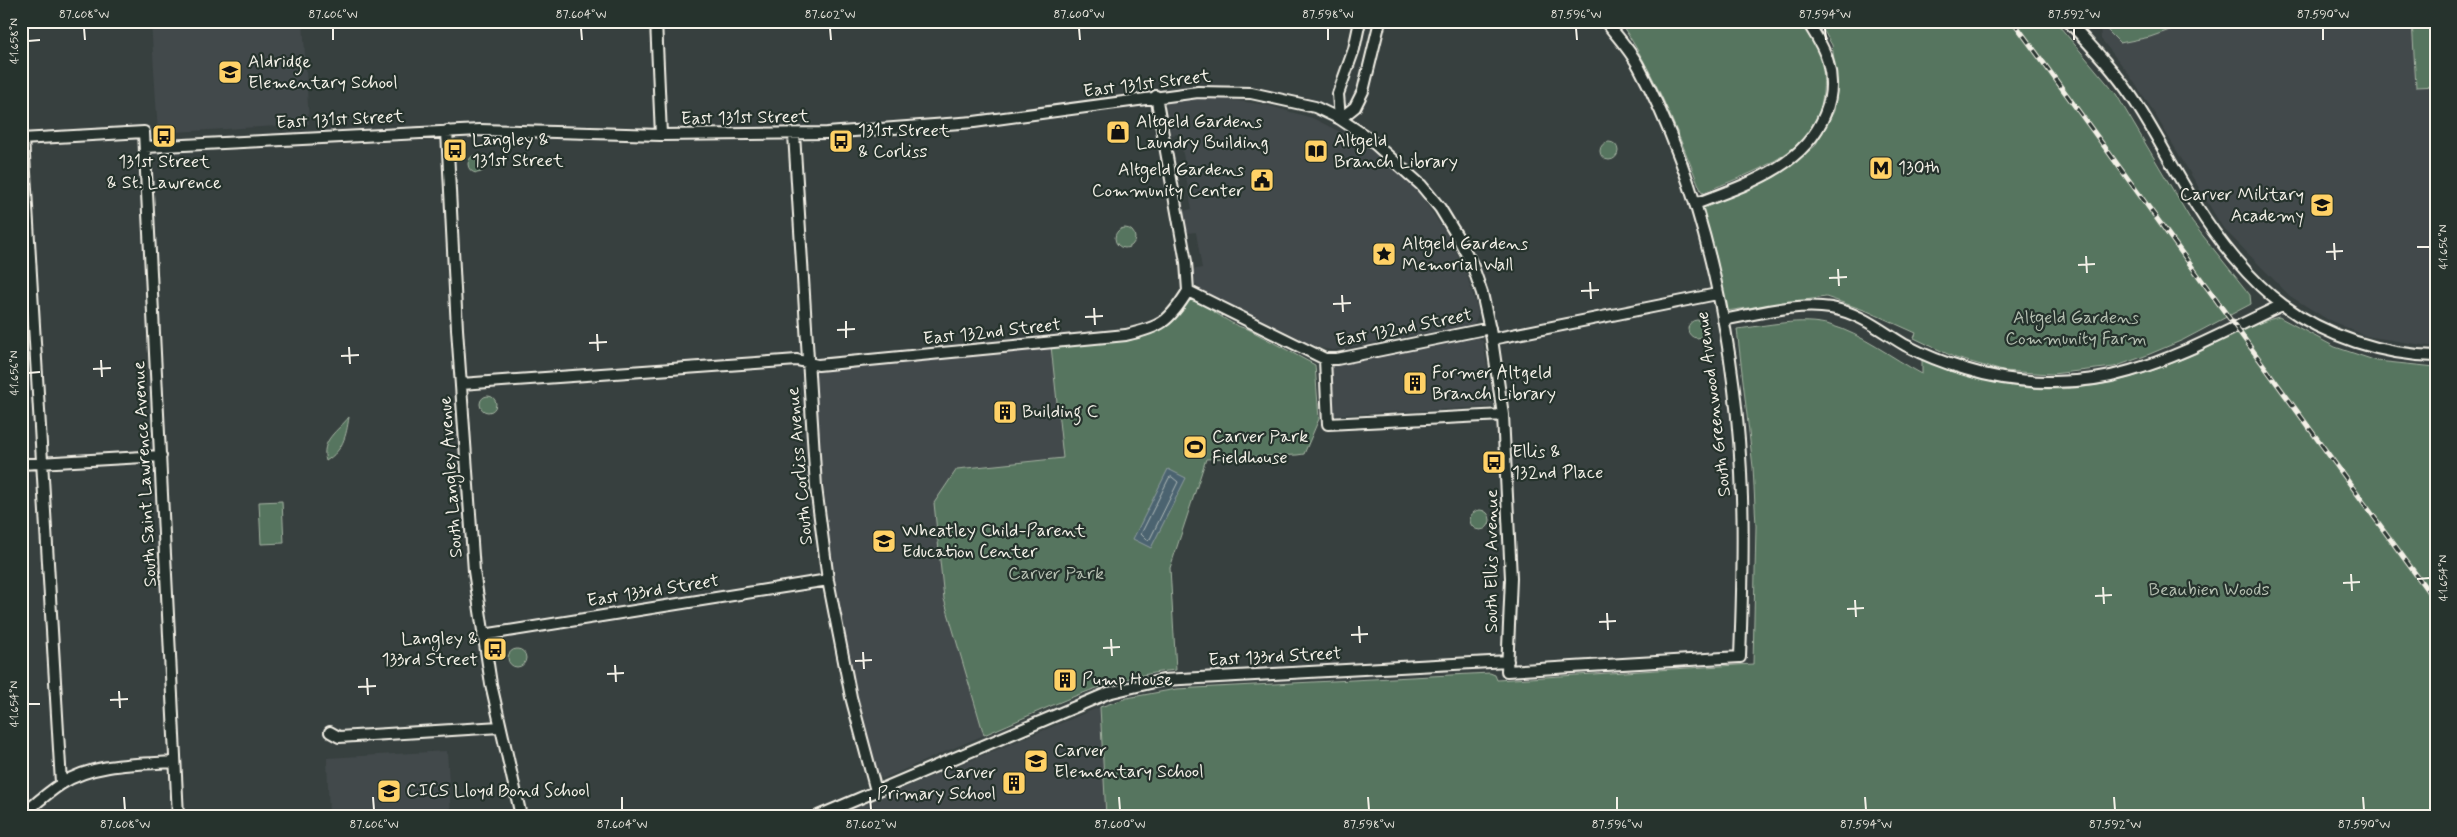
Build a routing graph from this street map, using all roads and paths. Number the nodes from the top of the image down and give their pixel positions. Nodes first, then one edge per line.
1 (656, 21) edge
2 (1360, 21) edge
3 (1380, 21) edge
4 (1605, 21) edge
5 (1807, 21) edge
6 (2068, 21) edge
7 (1156, 96) junction
8 (1340, 119) junction
9 (447, 131) junction
10 (794, 134) junction
11 (661, 136) junction
12 (22, 139) edge
13 (145, 147) junction
14 (1696, 204) junction
15 (1188, 291) junction
16 (1717, 294) junction
17 (2282, 305) junction
18 (1723, 320) junction
19 (1491, 333) junction
20 (2436, 356) edge
21 (1325, 359) junction
22 (808, 364) junction
23 (461, 384) junction
24 (1503, 415) junction
25 (161, 456) junction
26 (42, 463) junction
27 (21, 464) edge
28 (828, 580) junction
29 (483, 635) junction
30 (1740, 657) joint
31 (1507, 666) junction
32 (500, 727) junction
33 (330, 732) dead end
34 (175, 762) junction
35 (61, 783) junction
36 (876, 791) junction
37 (22, 816) edge
38 (178, 816) edge
39 (521, 816) edge
40 (818, 816) edge

1 - 11 street
2 - 8 street
3 - 8 street
4 - 14 street, South Greenwood Avenue
5 - 14 street
6 - 17 street
7 - 8 street, East 131st Street
7 - 10 street, East 131st Street
7 - 15 street
8 - 19 street, South Ellis Avenue
9 - 11 street, East 131st Street
9 - 13 street, East 131st Street
9 - 23 street, South Langley Avenue
10 - 11 street, East 131st Street
10 - 22 street, South Corliss Avenue
12 - 13 street, South Saint Lawrence Avenue
12 - 26 street
13 - 25 street, South Saint Lawrence Avenue
14 - 16 street, South Greenwood Avenue
15 - 21 street, East 132nd Street
15 - 22 street, East 132nd Street
16 - 18 street, South Greenwood Avenue
16 - 19 street, East 132nd Street
17 - 18 street
17 - 20 street
18 - 30 street, South Greenwood Avenue
19 - 21 street, East 132nd Street
19 - 24 street, South Ellis Avenue
21 - 24 street
22 - 23 street, East 132nd Street
22 - 28 street, South Corliss Avenue
23 - 29 street, South Langley Avenue
24 - 31 street, South Ellis Avenue
25 - 26 street
25 - 34 street, South Saint Lawrence Avenue
26 - 27 street
26 - 35 street
28 - 29 street, East 133rd Street
28 - 36 street, South Corliss Avenue
29 - 32 street, South Langley Avenue
30 - 31 street, East 133rd Street
31 - 36 street, East 133rd Street
32 - 33 street
32 - 39 street, South Langley Avenue
34 - 35 street
34 - 38 street, South Saint Lawrence Avenue
35 - 37 street
36 - 40 street, East 133rd Street

